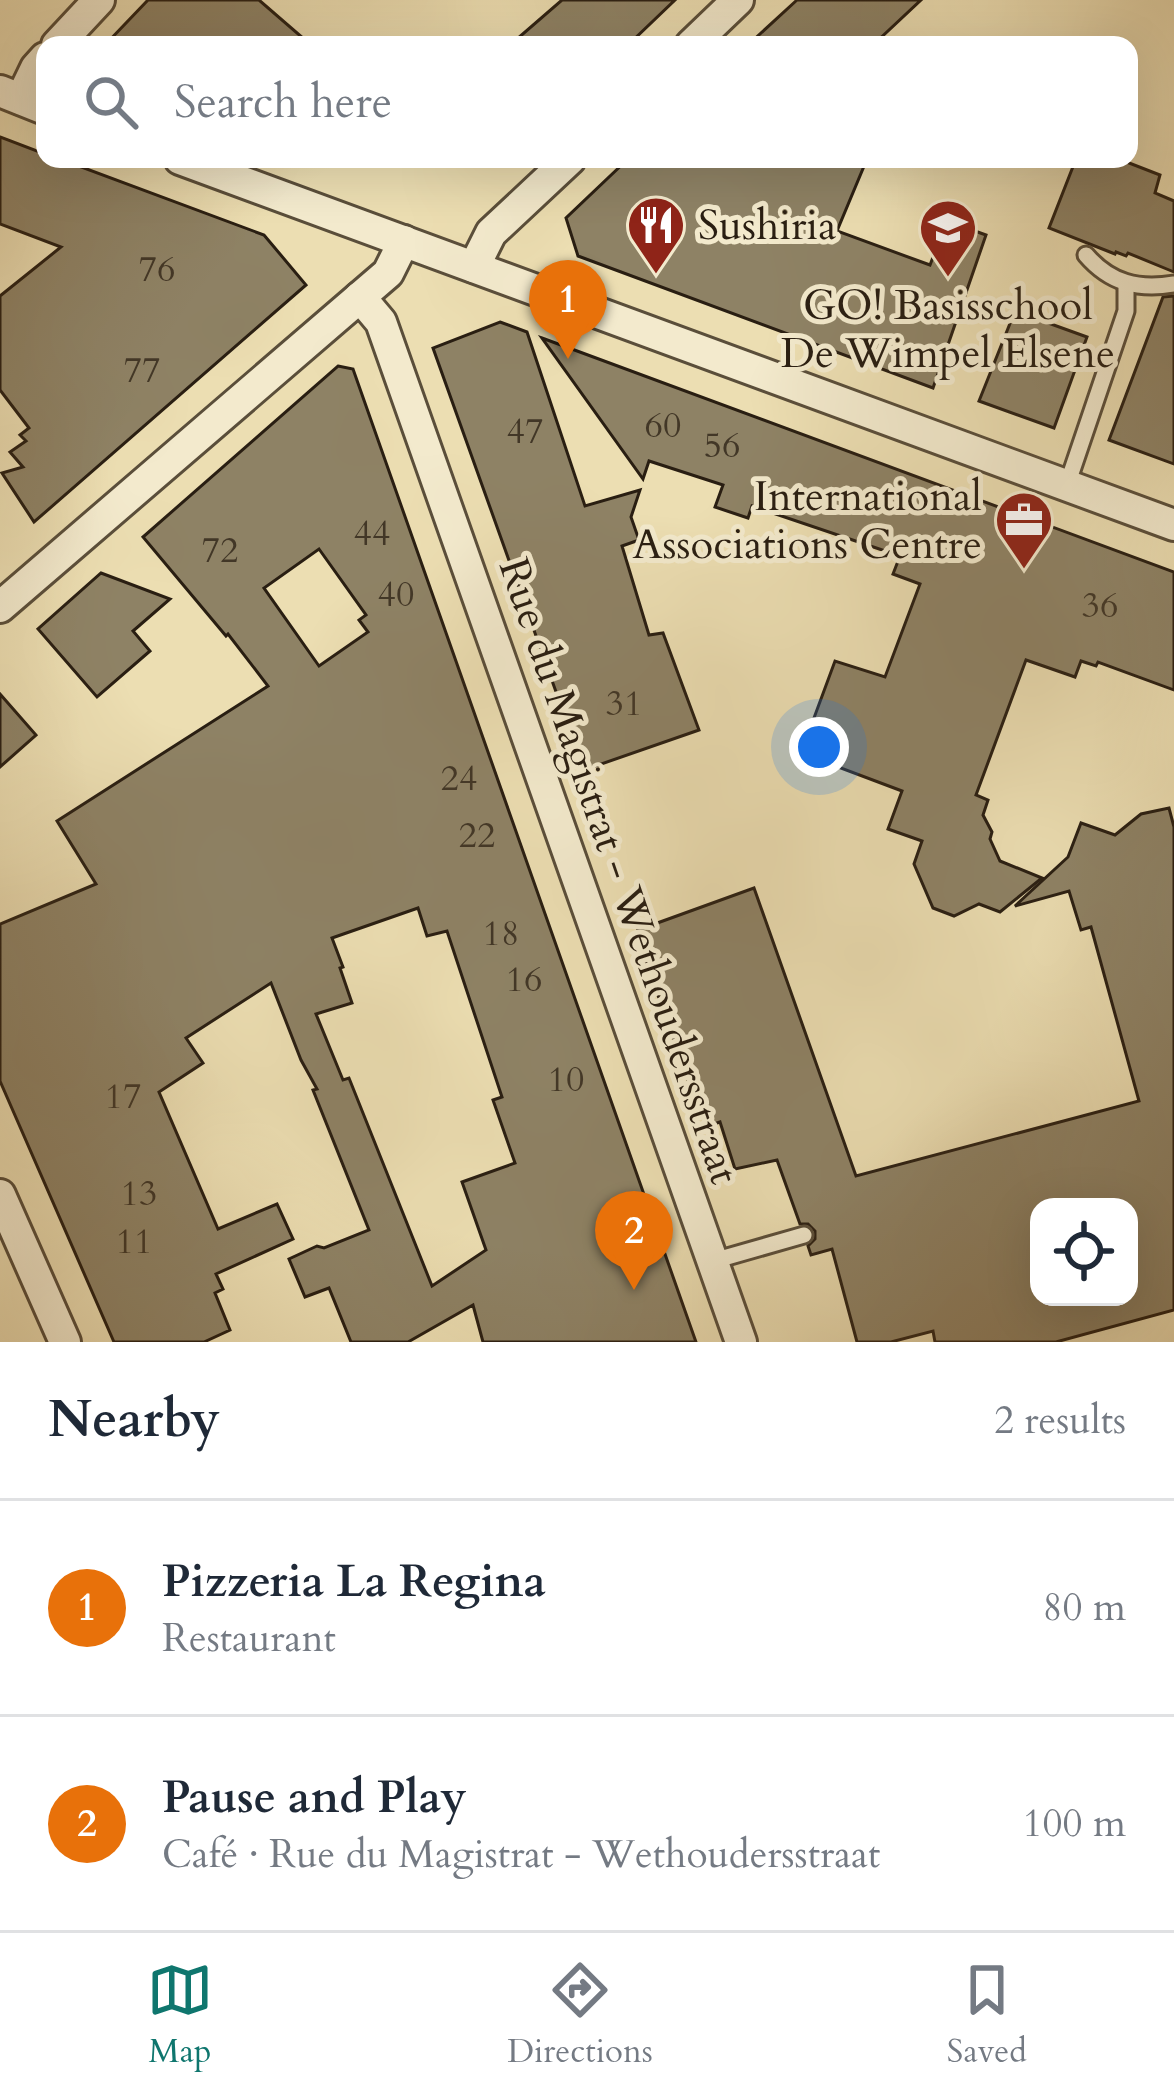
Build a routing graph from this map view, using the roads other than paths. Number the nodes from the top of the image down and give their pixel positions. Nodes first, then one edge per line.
1 (99, 0) edge
2 (739, 0) edge
3 (65, 36) edge
4 (701, 36) edge
5 (36, 68) edge
6 (22, 100) edge
7 (204, 168) edge
8 (560, 168) edge
9 (404, 242) junction
10 (1086, 255) dead end
11 (473, 267) junction
12 (1126, 284) junction
13 (1174, 284) edge
14 (361, 297) junction
15 (1067, 485) junction
16 (1174, 525) edge
17 (0, 607) edge
18 (0, 1195) edge
19 (804, 1235) dead end
20 (712, 1261) junction
21 (65, 1342) edge
22 (741, 1342) edge

1 - 3 street
2 - 4 street
5 - 6 street
7 - 9 street
8 - 11 street
9 - 11 street
9 - 14 street
10 - 12 lane
11 - 15 street
12 - 13 lane
12 - 15 lane
14 - 17 street
14 - 20 street, Rue du Magistrat - Wethoudersstraat
15 - 16 street
18 - 21 street
19 - 20 lane
20 - 22 street, Rue du Magistrat - Wethoudersstraat

